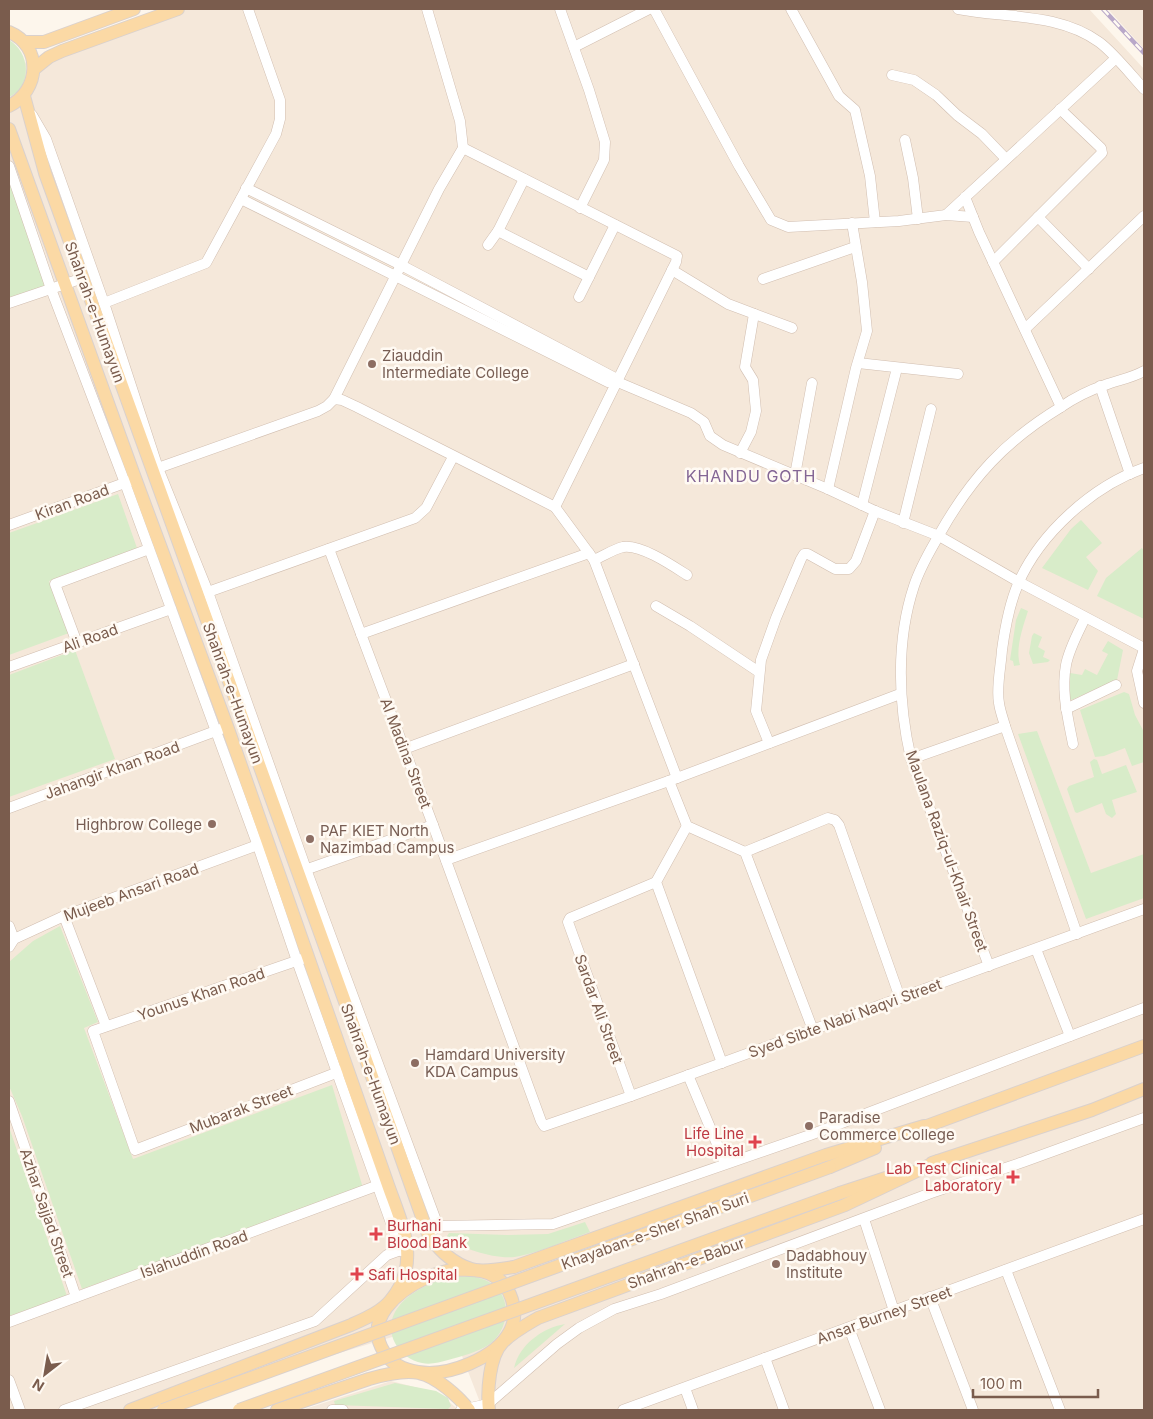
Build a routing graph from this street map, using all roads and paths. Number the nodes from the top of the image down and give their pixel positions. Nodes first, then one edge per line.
1 (134, 9) edge
2 (178, 9) edge
3 (248, 9) edge
4 (427, 9) edge
5 (560, 9) edge
6 (650, 9) edge
7 (654, 9) edge
8 (791, 9) edge
9 (958, 9) edge
10 (9, 19) edge
11 (11, 33) edge
12 (24, 42) junction
13 (574, 47) junction
14 (1115, 59) junction
15 (34, 70) junction
16 (892, 75) dead end
17 (1144, 89) edge
18 (26, 102) junction
19 (9, 106) edge
20 (1060, 109) junction
21 (9, 128) edge
22 (904, 140) dead end
23 (463, 148) junction
24 (1006, 159) junction
25 (9, 166) edge
26 (524, 179) junction
27 (246, 188) junction
28 (965, 197) junction
29 (241, 199) junction
30 (580, 208) junction
31 (946, 215) junction
32 (1144, 216) edge
33 (973, 217) junction
34 (1038, 217) junction
35 (918, 219) junction
36 (875, 222) junction
37 (852, 224) junction
38 (615, 225) junction
39 (498, 231) junction
40 (488, 245) dead end
41 (855, 247) junction
42 (993, 262) junction
43 (400, 265) junction
44 (672, 270) junction
45 (1088, 270) junction
46 (395, 276) junction
47 (589, 277) junction
48 (83, 278) junction
49 (763, 279) dead end
50 (65, 284) junction
51 (51, 290) junction
52 (579, 297) dead end
53 (9, 303) edge
54 (104, 303) junction
55 (754, 314) junction
56 (792, 328) dead end
57 (1025, 329) junction
58 (858, 363) junction
59 (897, 368) junction
60 (1144, 371) edge
61 (958, 374) dead end
62 (617, 383) junction
63 (812, 383) dead end
64 (1100, 386) junction
65 (334, 399) junction
66 (1061, 407) junction
67 (931, 409) dead end
68 (740, 453) junction
69 (453, 457) junction
70 (158, 468) junction
71 (1144, 468) edge
72 (1130, 474) junction
73 (795, 475) junction
74 (130, 480) junction
75 (828, 489) junction
76 (862, 505) junction
77 (555, 507) junction
78 (876, 511) junction
79 (903, 523) junction
80 (9, 525) edge
81 (938, 536) junction
82 (149, 549) junction
83 (329, 549) junction
84 (592, 556) junction
85 (687, 576) dead end
86 (1018, 582) junction
87 (208, 592) junction
88 (656, 606) dead end
89 (171, 609) junction
90 (1085, 618) junction
91 (361, 634) junction
92 (77, 642) junction
93 (1144, 649) edge
94 (634, 664) junction
95 (9, 667) edge
96 (760, 672) junction
97 (1116, 685) dead end
98 (900, 694) junction
99 (1144, 703) edge
100 (1066, 709) junction
101 (1005, 726) junction
102 (221, 729) junction
103 (769, 744) junction
104 (1073, 744) dead end
105 (404, 749) junction
106 (911, 758) junction
107 (673, 779) junction
108 (9, 808) edge
109 (433, 825) junction
110 (687, 826) junction
111 (263, 844) junction
112 (744, 852) junction
113 (446, 860) junction
114 (302, 871) junction
115 (656, 882) junction
116 (1144, 909) edge
117 (64, 916) junction
118 (9, 926) edge
119 (1077, 934) junction
120 (11, 943) edge
121 (1036, 949) junction
122 (302, 959) junction
123 (989, 966) junction
124 (900, 998) junction
125 (1144, 1008) edge
126 (106, 1026) junction
127 (813, 1030) junction
128 (1070, 1036) junction
129 (1144, 1046) edge
130 (722, 1063) junction
131 (367, 1064) junction
132 (342, 1071) junction
133 (688, 1075) junction
134 (1144, 1089) edge
135 (631, 1096) junction
136 (9, 1100) edge
137 (1144, 1118) edge
138 (544, 1126) joint
139 (924, 1126) junction
140 (136, 1150) joint
141 (938, 1161) junction
142 (725, 1163) junction
143 (383, 1184) junction
144 (864, 1219) junction
145 (1144, 1219) edge
146 (438, 1226) junction
147 (428, 1234) junction
148 (405, 1247) junction
149 (472, 1270) junction
150 (1006, 1270) junction
151 (76, 1297) junction
152 (930, 1298) junction
153 (390, 1302) junction
154 (894, 1311) junction
155 (9, 1322) edge
156 (849, 1328) junction
157 (501, 1344) junction
158 (765, 1358) junction
159 (420, 1373) junction
160 (9, 1380) edge
161 (685, 1388) junction
162 (489, 1407) edge
163 (20, 1410) edge
164 (64, 1410) edge
165 (130, 1410) edge
166 (164, 1410) edge
167 (239, 1410) edge
168 (278, 1410) edge
169 (332, 1410) edge
170 (343, 1410) edge
171 (466, 1410) edge
172 (623, 1410) edge
173 (693, 1410) edge
174 (784, 1410) edge
175 (880, 1410) edge
176 (973, 1410) edge
177 (1060, 1410) edge

1 - 12 main road
2 - 15 main road
3 - 27 street
4 - 23 street
5 - 13 street
6 - 13 street
7 - 37 street
8 - 36 street
9 - 14 street
10 - 11 main road
11 - 12 main road
12 - 15 main road
13 - 30 street
14 - 17 street
14 - 20 street
15 - 18 main road
16 - 24 street
18 - 19 main road
18 - 48 main road, Shahrah-e-Humayun
18 - 54 street
20 - 24 street
20 - 34 street
21 - 50 main road, Shahrah-e-Humayun
22 - 35 street
23 - 26 street
23 - 43 street
24 - 28 street
25 - 51 street
26 - 30 street
26 - 39 street
27 - 29 street
27 - 43 street
28 - 31 street
28 - 33 street
29 - 46 street
29 - 54 street
30 - 38 street
31 - 33 street
31 - 35 street
32 - 45 street
33 - 42 street
34 - 42 street
34 - 45 street
35 - 36 street
36 - 37 street
37 - 41 street
38 - 44 street
38 - 47 street
39 - 40 street
39 - 47 street
41 - 49 street
41 - 58 street
42 - 57 street
43 - 46 street
43 - 62 street
44 - 55 street
44 - 62 street
45 - 57 street
46 - 62 street
46 - 65 street
47 - 52 street
48 - 50 street
48 - 114 main road, Shahrah-e-Humayun
50 - 51 street
50 - 74 main road, Shahrah-e-Humayun
51 - 53 street
51 - 74 street
54 - 70 street
55 - 56 street
55 - 68 street
57 - 66 street
58 - 59 street
58 - 75 street
59 - 61 street
59 - 76 street
60 - 64 street, Maulana Raziq-ul-Khair Street
62 - 68 street
62 - 77 street
63 - 73 street
64 - 66 street, Maulana Raziq-ul-Khair Street
64 - 72 street
65 - 69 street
65 - 70 street
66 - 81 street, Maulana Raziq-ul-Khair Street
67 - 79 street
68 - 73 street
69 - 77 street
69 - 83 street
70 - 87 street
71 - 72 street
72 - 86 street
73 - 75 street
74 - 80 street, Kiran Road
74 - 82 street
74 - 102 main road, Shahrah-e-Humayun
75 - 76 street
76 - 78 street
77 - 84 street
78 - 79 street
78 - 96 street
79 - 81 street
81 - 86 street
81 - 98 street, Maulana Raziq-ul-Khair Street
82 - 89 street
82 - 92 street
83 - 87 street
83 - 91 street, Al Madina Street
84 - 85 street
84 - 91 street
84 - 94 street
86 - 90 street
86 - 101 street
87 - 114 street
88 - 96 street
89 - 92 street, Ali Road
89 - 102 street
90 - 93 street
90 - 100 street
91 - 105 street, Al Madina Street
92 - 95 street, Ali Road
93 - 99 street
94 - 105 street
94 - 107 street
96 - 103 street
97 - 100 street
98 - 103 street
98 - 106 street, Maulana Raziq-ul-Khair Street
100 - 104 street
101 - 106 street
101 - 119 street
102 - 108 street, Jahangir Khan Road
102 - 111 main road, Shahrah-e-Humayun
103 - 107 street
105 - 109 street, Al Madina Street
106 - 123 street, Maulana Raziq-ul-Khair Street
107 - 110 street
107 - 113 street
109 - 113 street, Al Madina Street
109 - 114 street
110 - 112 street
110 - 115 street
111 - 117 street, Mujeeb Ansari Road
111 - 122 main road, Shahrah-e-Humayun
112 - 124 street
112 - 127 street
113 - 138 street, Al Madina Street
114 - 131 main road, Shahrah-e-Humayun
114 - 146 street
115 - 130 street
115 - 135 street, Sardar Ali Street
116 - 119 street, Syed Sibte Nabi Naqvi Street
117 - 120 street, Mujeeb Ansari Road
117 - 126 street
118 - 120 street
119 - 121 street, Syed Sibte Nabi Naqvi Street
121 - 123 street, Syed Sibte Nabi Naqvi Street
121 - 128 street
122 - 126 street, Younus Khan Road
122 - 132 main road, Shahrah-e-Humayun
123 - 124 street, Syed Sibte Nabi Naqvi Street
124 - 127 street, Syed Sibte Nabi Naqvi Street
125 - 128 street
126 - 140 street, Younus Khan Road
127 - 130 street, Syed Sibte Nabi Naqvi Street
128 - 142 street
129 - 139 main road, Khayaban-e-Sher Shah Suri
130 - 133 street, Syed Sibte Nabi Naqvi Street
131 - 132 main road
131 - 147 main road, Shahrah-e-Humayun
132 - 140 street, Mubarak Street
132 - 143 main road, Shahrah-e-Humayun
133 - 135 street, Syed Sibte Nabi Naqvi Street
133 - 142 street
134 - 141 main road, Khayaban-e-Sher Shah Suri
135 - 138 street, Syed Sibte Nabi Naqvi Street
136 - 151 street, Azhar Sajjad Street
137 - 144 street
139 - 149 main road
139 - 166 main road, Khayaban-e-Sher Shah Suri, bridge
141 - 157 main road, Shahrah-e-Babur
141 - 167 main road, Khayaban-e-Sher Shah Suri, bridge
142 - 146 street
143 - 148 main road, Shahrah-e-Humayun
143 - 151 street, Islahuddin Road
144 - 154 street
144 - 162 street
145 - 150 street, Ansar Burney Street
146 - 147 street
147 - 148 main road
147 - 149 main road, Shahrah-e-Humayun
148 - 153 main road, Shahrah-e-Humayun
148 - 164 street
149 - 153 main road
149 - 157 main road
150 - 152 street, Ansar Burney Street
150 - 177 street
151 - 155 street, Islahuddin Road
152 - 154 street, Ansar Burney Street
152 - 176 street
153 - 159 main road
153 - 165 main road
154 - 156 street, Ansar Burney Street
156 - 158 street, Ansar Burney Street
156 - 175 street
157 - 159 main road
157 - 162 main road
158 - 161 street, Ansar Burney Street
158 - 174 street
159 - 168 main road
159 - 171 main road
160 - 163 street
161 - 172 street, Ansar Burney Street
161 - 173 street
162 - 171 street
169 - 170 street

